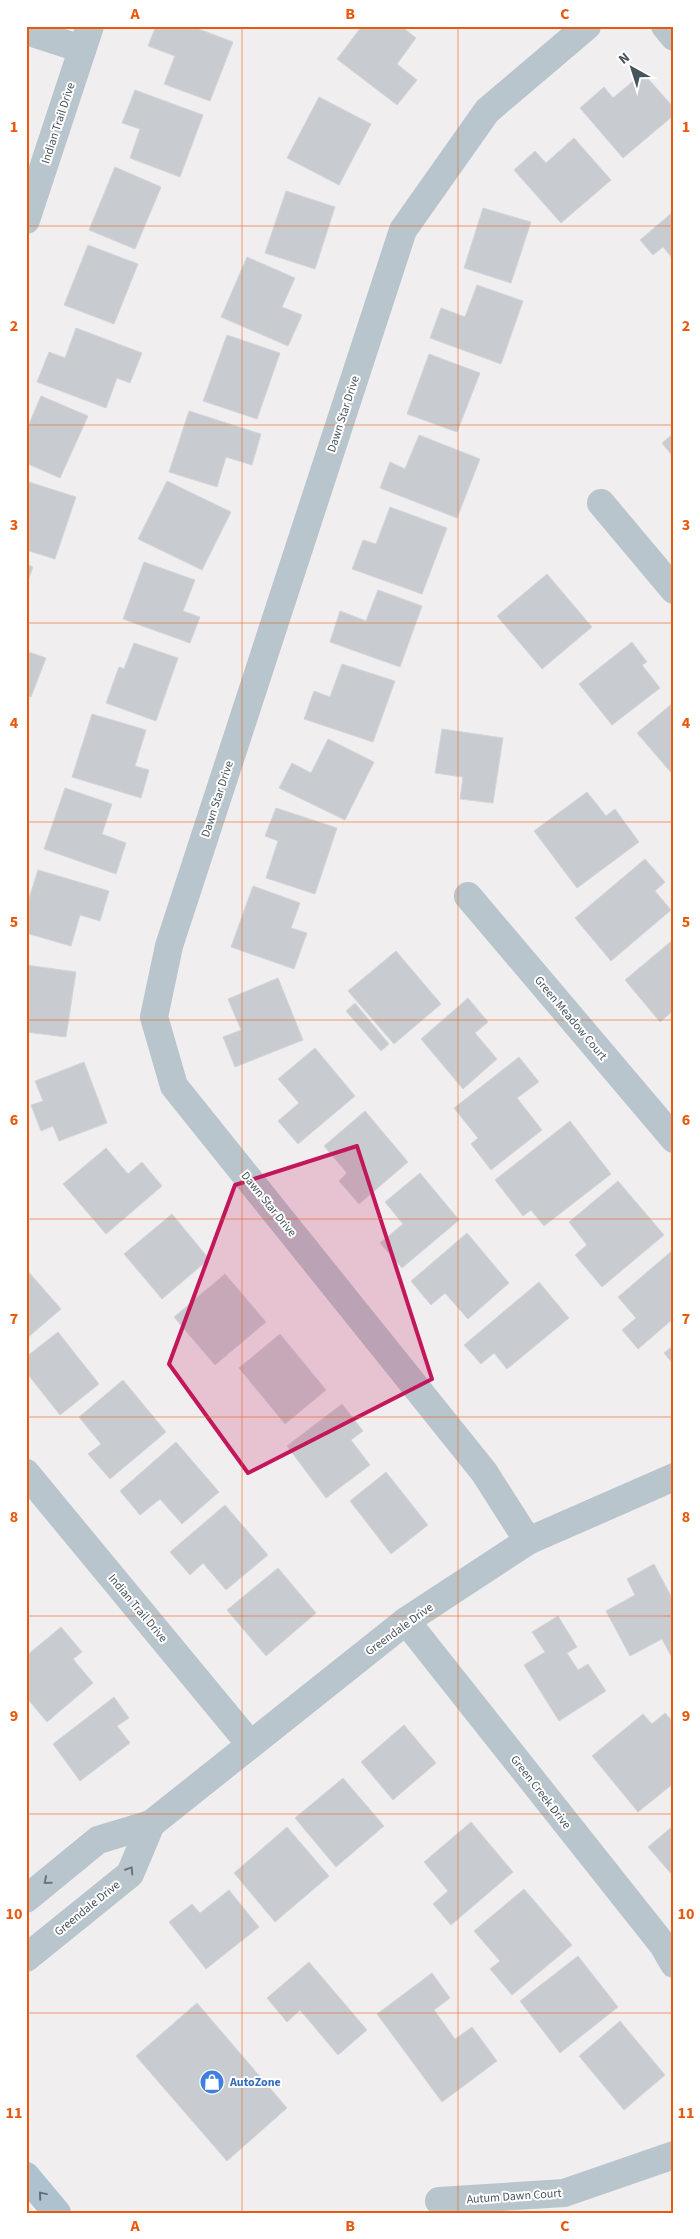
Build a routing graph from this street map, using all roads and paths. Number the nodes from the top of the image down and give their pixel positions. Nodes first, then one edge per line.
1 (587, 26) edge
2 (665, 26) edge
3 (26, 31) edge
4 (674, 37) edge
5 (86, 38) edge
6 (26, 220) edge
7 (601, 503) dead end
8 (674, 590) edge
9 (468, 896) dead end
10 (674, 1139) edge
11 (26, 1473) edge
12 (674, 1477) edge
13 (528, 1541) junction
14 (406, 1621) junction
15 (250, 1744) junction
16 (151, 1824) junction
17 (26, 1899) edge
18 (26, 1958) edge
19 (674, 1964) edge
20 (674, 2155) edge
21 (26, 2176) edge
22 (438, 2201) dead end
23 (57, 2213) edge

1 - 13 street, Dawn Star Drive
2 - 4 street
3 - 5 street
5 - 6 street, Indian Trail Drive
7 - 8 street
9 - 10 street, Green Meadow Court
11 - 15 street, Indian Trail Drive
12 - 13 street, Greendale Drive
13 - 14 street, Greendale Drive
14 - 15 street, Greendale Drive
14 - 19 street, Green Creek Drive
15 - 16 street, Greendale Drive
16 -> 17 street, Greendale Drive
18 -> 16 street, Greendale Drive
20 - 22 street, Autum Dawn Court
23 -> 21 main road

